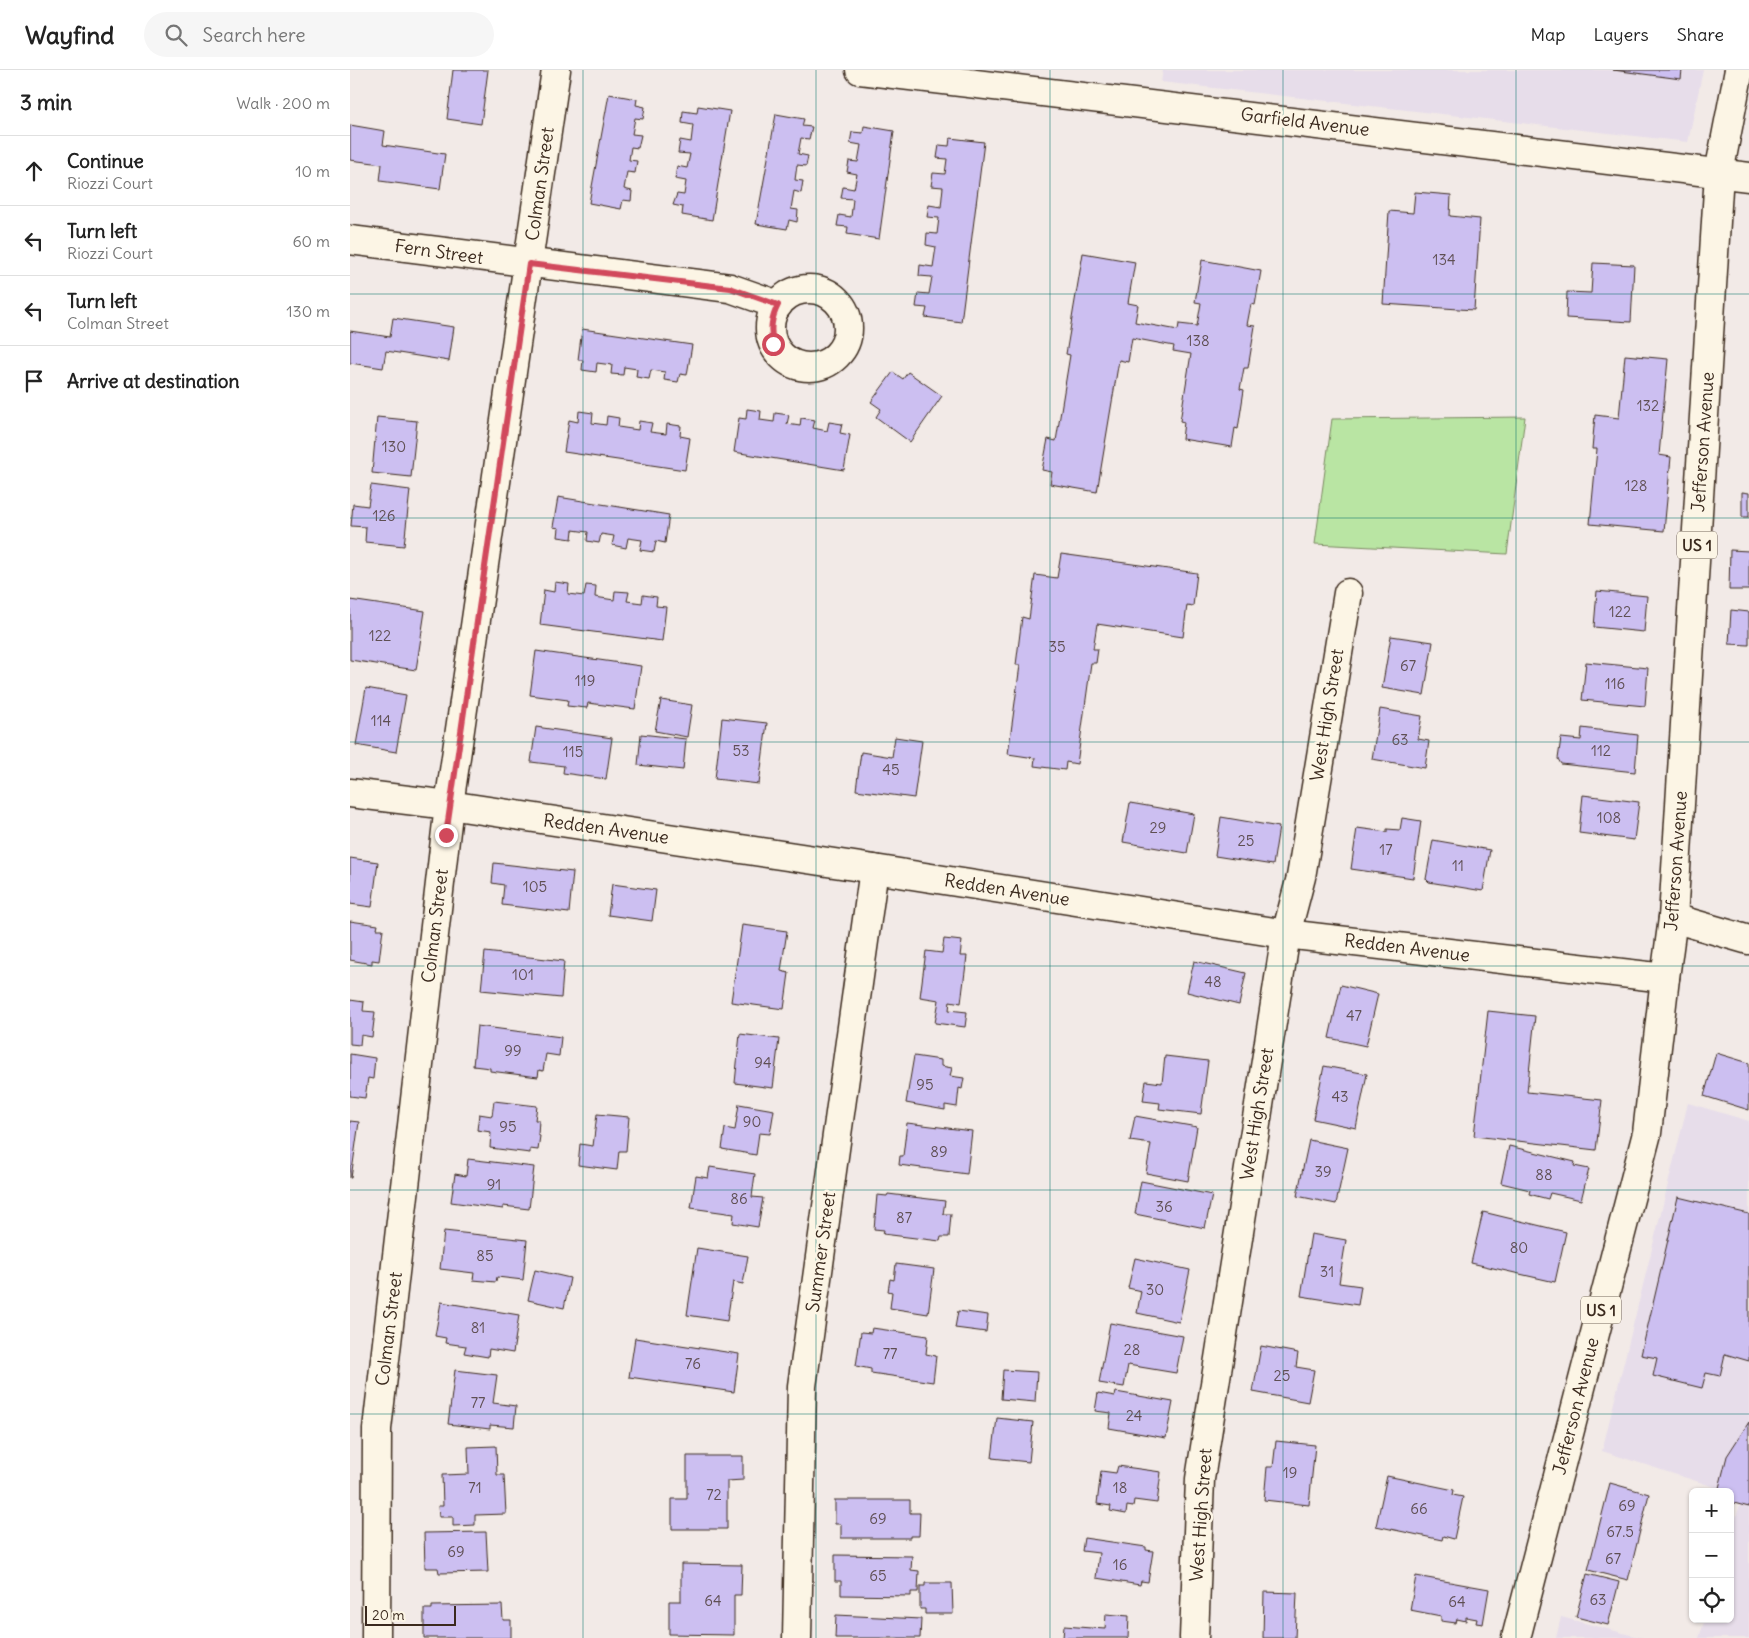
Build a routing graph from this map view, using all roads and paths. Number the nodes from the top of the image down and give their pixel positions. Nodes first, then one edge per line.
1 (556, 70) edge
2 (860, 70) edge
3 (1739, 70) edge
4 (1719, 173) junction
5 (1749, 177) edge
6 (350, 240) edge
7 (529, 264) junction
8 (778, 305) dead end
9 (1348, 593) dead end
10 (350, 792) edge
11 (449, 805) junction
12 (874, 869) junction
13 (1674, 918) junction
14 (1286, 934) junction
15 (1749, 940) edge
16 (1665, 978) junction
17 (376, 1638) edge
18 (797, 1638) edge
19 (1194, 1638) edge
20 (1516, 1638) edge

1 - 7 street, Colman Street
2 - 4 street, Garfield Avenue
3 - 4 street, Jefferson Avenue / US 1
4 - 5 street, Garfield Avenue
4 - 13 street, Jefferson Avenue / US 1
6 - 7 street, Fern Street
7 - 8 street, Fern Street
7 - 11 street, Colman Street
9 - 14 street, West High Street
10 - 11 street, Redden Avenue
11 - 12 street, Redden Avenue
11 - 17 street, Colman Street
12 - 14 street, Redden Avenue
12 - 18 street, Summer Street
13 - 15 street
13 - 16 street, Jefferson Avenue / US 1
14 - 16 street, Redden Avenue
14 - 19 street, West High Street
16 - 20 street, Jefferson Avenue / US 1

